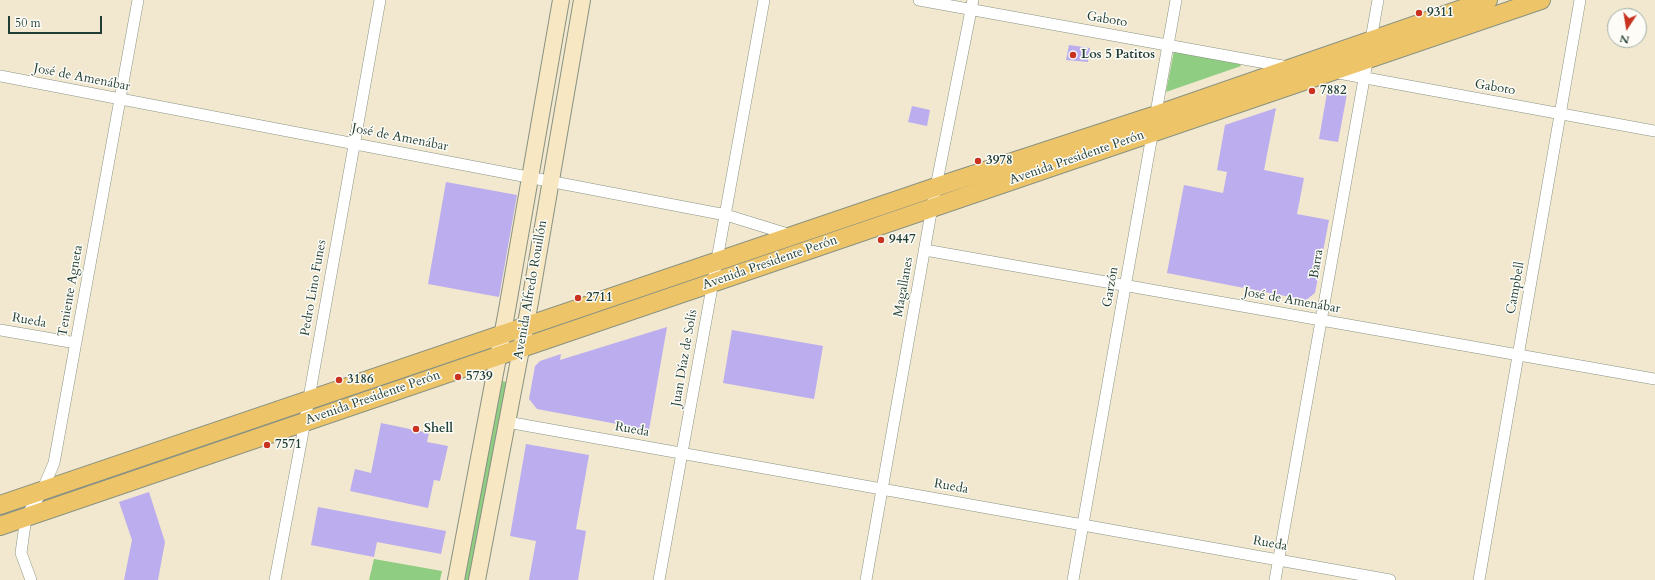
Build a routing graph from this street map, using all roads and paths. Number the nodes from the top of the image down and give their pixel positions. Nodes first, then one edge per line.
1 (138, 0) edge
2 (380, 0) edge
3 (561, 0) edge
4 (582, 0) edge
5 (764, 0) edge
6 (919, 0) edge
7 (1176, 0) edge
8 (1378, 0) edge
9 (1488, 0) edge
10 (1541, 0) edge
11 (1580, 0) edge
12 (972, 5) edge
13 (1370, 40) junction
14 (1168, 45) junction
15 (1367, 59) junction
16 (1289, 67) junction
17 (1331, 72) junction
18 (0, 76) edge
19 (1363, 79) junction
20 (120, 99) junction
21 (1561, 114) junction
22 (1156, 115) junction
23 (1655, 131) edge
24 (1152, 132) junction
25 (354, 144) junction
26 (529, 177) junction
27 (550, 181) junction
28 (936, 187) junction
29 (932, 208) junction
30 (726, 215) junction
31 (793, 236) junction
32 (925, 250) junction
33 (718, 262) junction
34 (713, 282) junction
35 (1125, 285) junction
36 (1321, 320) junction
37 (525, 327) junction
38 (0, 330) edge
39 (501, 336) junction
40 (76, 344) junction
41 (521, 348) junction
42 (1518, 355) junction
43 (497, 356) junction
44 (1655, 379) edge
45 (309, 400) junction
46 (305, 422) junction
47 (507, 422) junction
48 (682, 453) junction
49 (882, 489) junction
50 (42, 491) junction
51 (0, 505) edge
52 (26, 517) junction
53 (1083, 525) junction
54 (0, 526) edge
55 (1278, 560) junction
56 (31, 580) edge
57 (275, 580) edge
58 (456, 580) edge
59 (477, 580) edge
60 (659, 580) edge
61 (866, 580) edge
62 (1073, 580) edge
63 (1275, 580) edge
64 (1390, 580) edge
65 (1479, 580) edge

1 - 20 street, Teniente Agneta
2 - 25 street, Pedro Lino Funes
3 - 26 street, Avenida Alfredo Rouillón
4 - 27 street, Avenida Alfredo Rouillón
5 - 30 street, Juan Díaz de Solís
6 - 12 street, Gaboto
7 - 14 street, Garzón
8 - 13 street, Barra
9 - 13 main road, Avenida Presidente Perón
10 - 15 main road, Avenida Presidente Perón
11 - 21 street, Campbell
12 - 14 street, Gaboto
12 - 28 street, Magallanes
13 - 15 street, Barra
13 - 16 main road, Avenida Presidente Perón
14 - 16 street, Gaboto
14 - 22 street, Garzón
15 - 17 main road, Avenida Presidente Perón
15 - 19 street, Barra
16 - 22 main road, Avenida Presidente Perón
17 - 19 street, Gaboto
17 - 24 main road, Avenida Presidente Perón
18 - 20 street, José de Amenábar
19 - 21 street, Gaboto
19 - 36 street, Barra
20 - 25 street, José de Amenábar
20 - 40 street, Teniente Agneta
21 - 23 street, Gaboto
21 - 42 street, Campbell
22 - 24 street, Garzón
22 - 28 main road, Avenida Presidente Perón
24 - 29 main road, Avenida Presidente Perón
24 - 35 street, Garzón
25 - 26 street, José de Amenábar
25 - 45 street, Pedro Lino Funes
26 - 27 street, José de Amenábar
26 - 39 street, Avenida Alfredo Rouillón
27 - 30 street, José de Amenábar
27 - 37 street, Avenida Alfredo Rouillón
28 - 29 street, Magallanes
28 - 31 main road, Avenida Presidente Perón
29 - 32 street, Magallanes
29 - 34 main road, Avenida Presidente Perón
30 - 31 street, José de Amenábar
30 - 33 street, Juan Díaz de Solís
31 - 33 main road, Avenida Presidente Perón
32 - 35 street, José de Amenábar
32 - 49 street, Magallanes
33 - 34 street, Juan Díaz de Solís
33 - 37 main road, Avenida Presidente Perón
34 - 41 main road, Avenida Presidente Perón
34 - 48 street, Juan Díaz de Solís
35 - 36 street, José de Amenábar
35 - 53 street, Garzón
36 - 42 street, José de Amenábar
36 - 55 street, Barra
37 - 39 main road, Avenida Presidente Perón
37 - 41 street, Avenida Alfredo Rouillón
38 - 40 street, Rueda
39 - 43 street, Avenida Alfredo Rouillón
39 - 45 main road, Avenida Presidente Perón
40 - 50 street, Teniente Agneta
41 - 43 main road, Avenida Presidente Perón
41 - 47 street, Avenida Alfredo Rouillón
42 - 44 street, José de Amenábar
42 - 65 street, Campbell
43 - 46 main road, Avenida Presidente Perón
43 - 58 street, Avenida Alfredo Rouillón
45 - 46 street, Pedro Lino Funes
45 - 50 main road, Avenida Presidente Perón
46 - 52 main road, Avenida Presidente Perón
46 - 57 street, Pedro Lino Funes
47 - 48 street, Rueda
47 - 59 street, Avenida Alfredo Rouillón
48 - 49 street, Rueda
48 - 60 street, Juan Díaz de Solís
49 - 53 street, Rueda
49 - 61 street, Magallanes
50 - 51 main road, Avenida Presidente Perón
50 - 52 street, Teniente Agneta
52 - 54 main road, Avenida Presidente Perón
52 - 56 street, Teniente Agneta
53 - 55 street, Rueda
53 - 62 street, Garzón
55 - 63 street, Barra
55 - 64 street, Rueda

